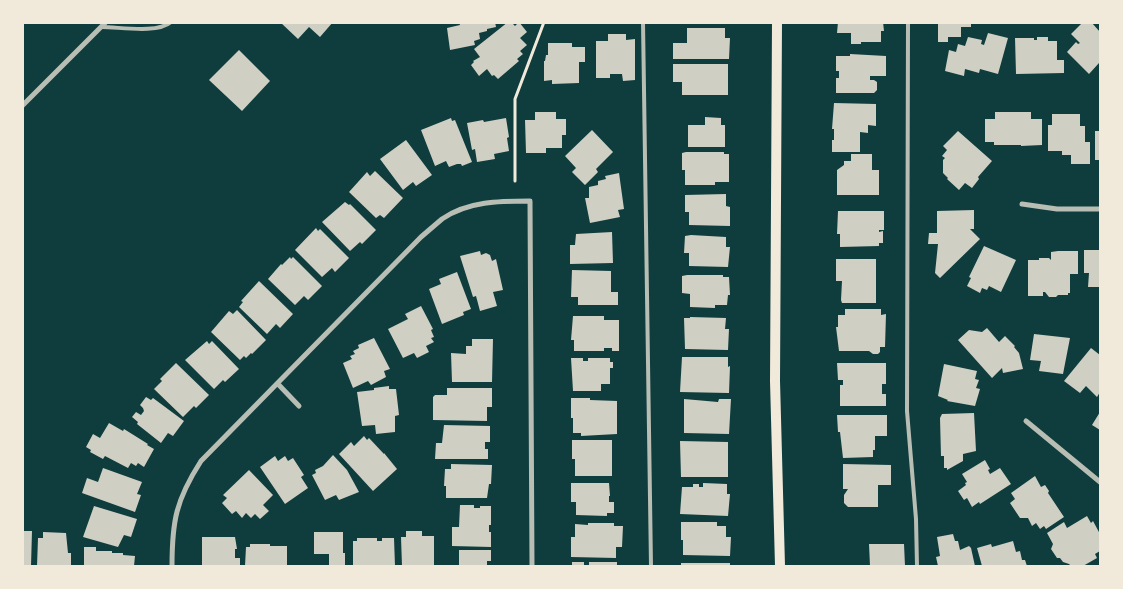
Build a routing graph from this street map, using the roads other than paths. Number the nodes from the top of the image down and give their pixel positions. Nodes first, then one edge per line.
1 (171, 22) edge
2 (643, 22) edge
3 (777, 22) edge
4 (908, 22) edge
5 (104, 25) edge
6 (22, 106) edge
7 (1022, 204) dead end
8 (1100, 208) edge
9 (278, 384) junction
10 (299, 406) dead end
11 (1026, 421) dead end
12 (1100, 482) edge
13 (172, 566) edge
14 (532, 566) edge
15 (650, 566) edge
16 (780, 566) edge
17 (917, 566) edge

1 - 5 lane
2 - 15 lane
3 - 16 main road
4 - 17 lane
5 - 6 street
7 - 8 street
9 - 10 street
9 - 13 street
9 - 14 street
11 - 12 street

